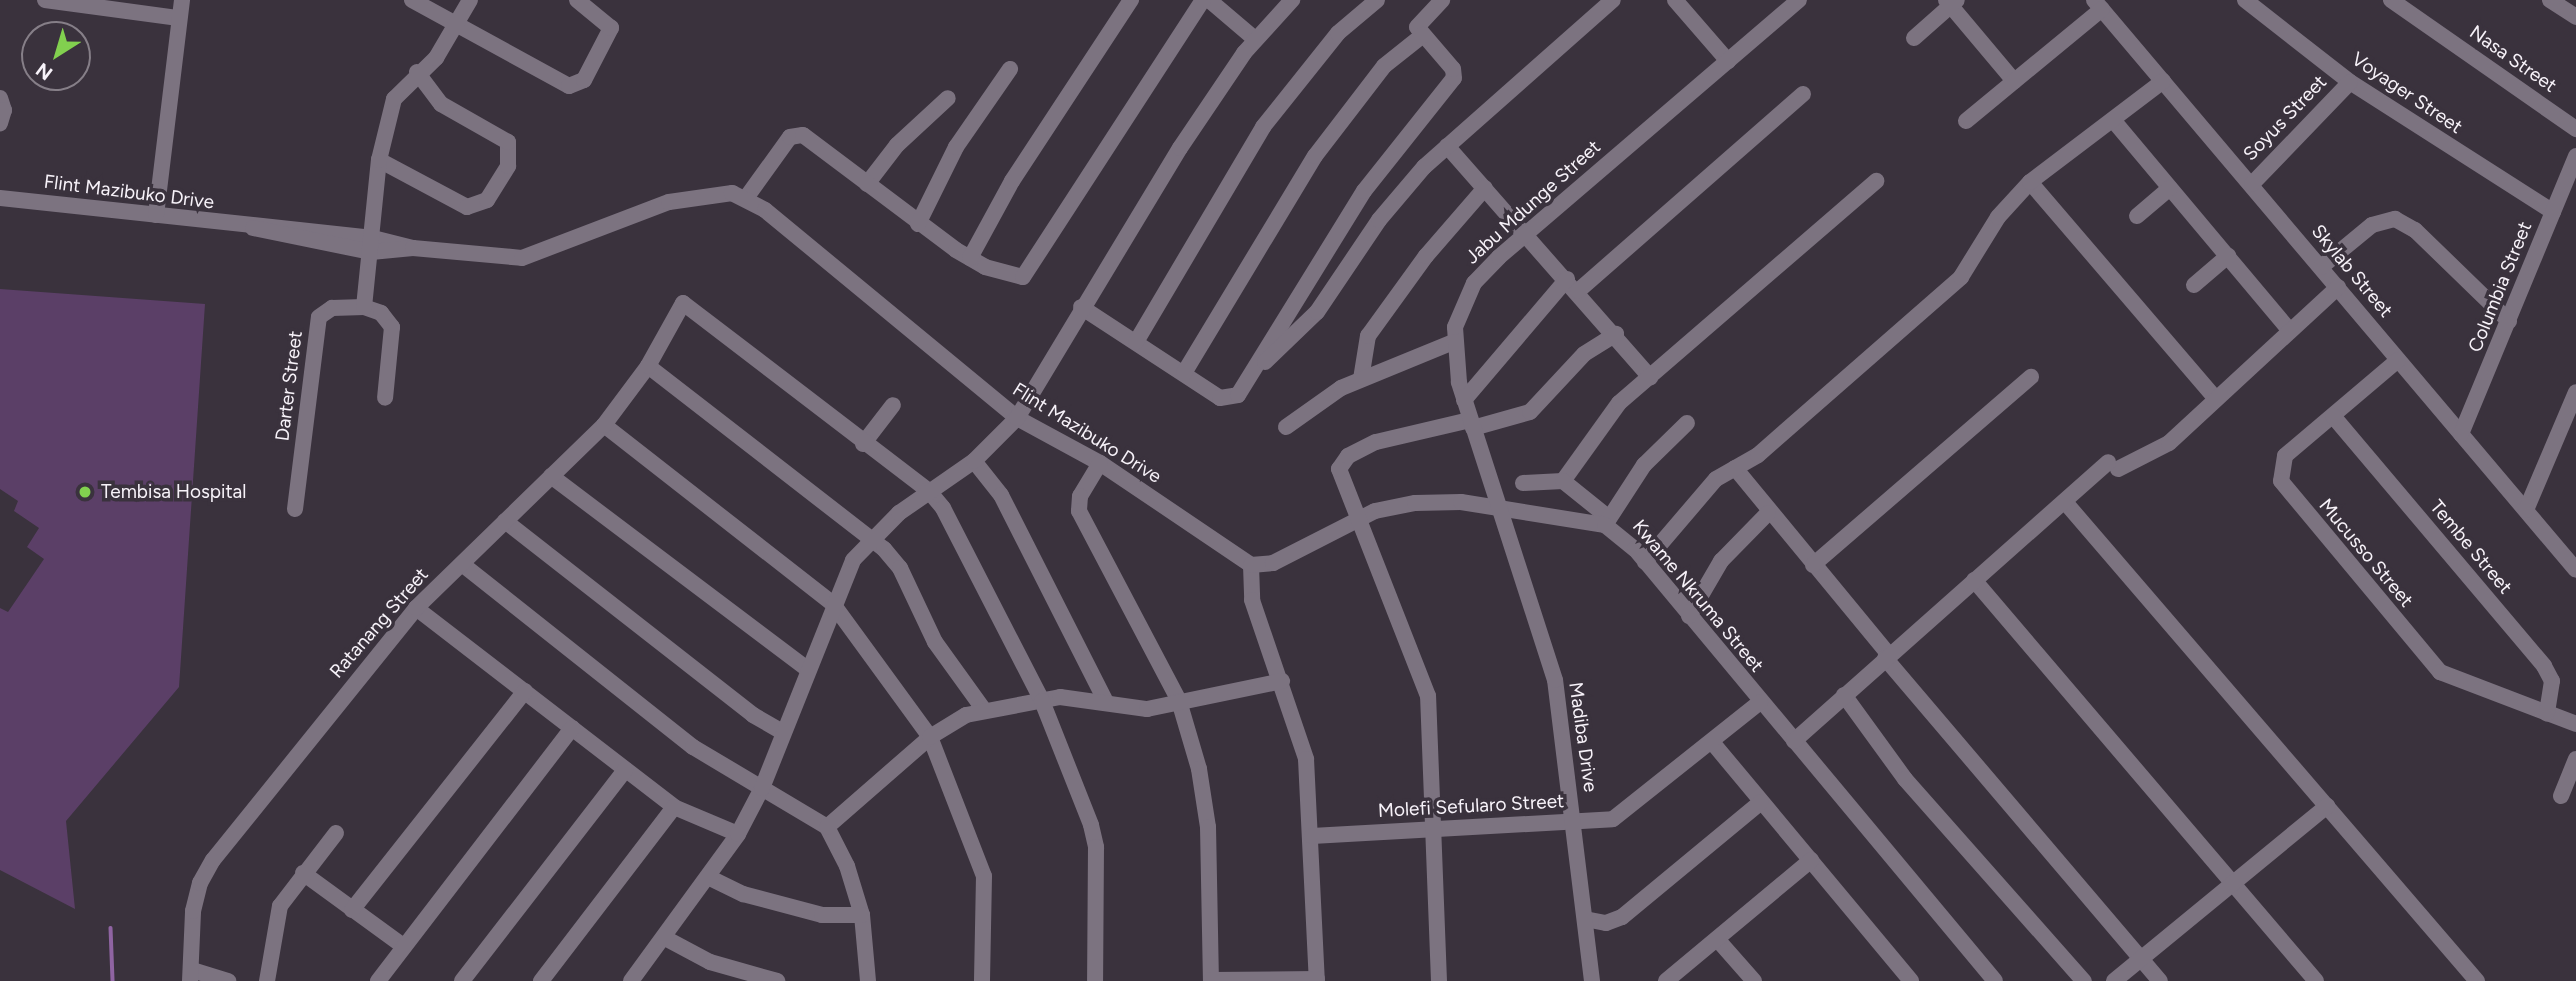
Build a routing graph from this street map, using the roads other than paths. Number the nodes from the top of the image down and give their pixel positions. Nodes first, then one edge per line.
1 (45, 0) edge
2 (182, 0) edge
3 (412, 0) edge
4 (470, 0) edge
5 (576, 0) edge
6 (1131, 0) edge
7 (1203, 0) edge
8 (1209, 0) edge
9 (1292, 0) edge
10 (1377, 0) edge
11 (1613, 0) edge
12 (1675, 0) edge
13 (1800, 0) edge
14 (2245, 0) edge
15 (2391, 0) edge
16 (2550, 0) edge
17 (82, 2) edge
18 (1951, 2) edge
19 (1433, 3) edge
20 (2098, 5) edge
21 (2576, 17) edge
22 (180, 18) junction
23 (458, 24) junction
24 (1423, 35) junction
25 (1914, 38) dead end
26 (1255, 39) junction
27 (1728, 61) junction
28 (1010, 69) dead end
29 (417, 72) junction
30 (2163, 80) junction
31 (2014, 81) junction
32 (2350, 82) junction
33 (1803, 94) dead end
34 (0, 98) edge
35 (948, 98) dead end
36 (2113, 120) junction
37 (1966, 121) dead end
38 (0, 123) edge
39 (2576, 128) edge
40 (1447, 146) junction
41 (2576, 156) edge
42 (379, 160) junction
43 (1877, 181) dead end
44 (2029, 183) junction
45 (867, 184) junction
46 (2252, 184) junction
47 (1485, 188) junction
48 (2171, 188) junction
49 (0, 198) edge
50 (746, 198) junction
51 (2553, 212) junction
52 (156, 215) junction
53 (2137, 216) dead end
54 (918, 223) junction
55 (1525, 234) junction
56 (372, 245) junction
57 (2228, 256) junction
58 (970, 258) junction
59 (2322, 267) junction
60 (1573, 285) junction
61 (2194, 285) dead end
62 (2338, 287) junction
63 (364, 307) junction
64 (1081, 307) junction
65 (2509, 321) junction
66 (2290, 331) junction
67 (1616, 334) junction
68 (1136, 342) junction
69 (1453, 342) junction
70 (2398, 360) junction
71 (648, 366) junction
72 (1260, 366) junction
73 (1184, 373) junction
74 (1650, 377) junction
75 (2031, 377) dead end
76 (1361, 379) junction
77 (2576, 393) edge
78 (385, 398) dead end
79 (2215, 398) junction
80 (1464, 400) junction
81 (893, 405) dead end
82 (2333, 416) junction
83 (1017, 418) junction
84 (1687, 423) dead end
85 (1471, 424) junction
86 (604, 425) junction
87 (1286, 427) dead end
88 (2461, 434) junction
89 (863, 444) junction
90 (974, 461) junction
91 (1101, 463) junction
92 (1735, 468) junction
93 (551, 476) junction
94 (1563, 481) junction
95 (1523, 483) dead end
96 (928, 490) junction
97 (2065, 502) junction
98 (1497, 507) junction
99 (295, 509) dead end
100 (2526, 510) junction
101 (1768, 513) junction
102 (1359, 517) junction
103 (505, 521) junction
104 (1607, 521) junction
105 (872, 538) junction
106 (1645, 562) junction
107 (462, 564) junction
108 (1251, 565) junction
109 (1813, 565) junction
110 (2576, 570) edge
111 (1974, 580) junction
112 (833, 604) junction
113 (416, 608) junction
114 (1689, 616) junction
115 (1887, 656) junction
116 (807, 669) junction
117 (1282, 681) junction
118 (525, 691) junction
119 (1844, 695) junction
120 (1042, 701) junction
121 (1179, 701) junction
122 (1106, 702) junction
123 (1760, 702) junction
124 (984, 710) junction
125 (2547, 714) junction
126 (2576, 724) edge
127 (572, 728) junction
128 (782, 732) junction
129 (930, 737) junction
130 (1794, 741) junction
131 (1712, 742) junction
132 (2576, 759) edge
133 (625, 769) junction
134 (762, 789) junction
135 (2561, 796) dead end
136 (1760, 802) junction
137 (2327, 806) junction
138 (674, 807) junction
139 (1574, 822) junction
140 (827, 827) junction
141 (1433, 829) junction
142 (336, 833) dead end
143 (738, 834) junction
144 (1312, 836) junction
145 (1811, 860) junction
146 (303, 873) junction
147 (709, 877) junction
148 (2235, 886) junction
149 (352, 910) junction
150 (862, 915) junction
151 (1585, 919) junction
152 (665, 938) junction
153 (1717, 939) junction
154 (403, 946) junction
155 (2140, 958) junction
156 (191, 975) edge
157 (1317, 980) edge
158 (228, 981) edge
159 (267, 981) edge
160 (378, 981) edge
161 (462, 981) edge
162 (541, 981) edge
163 (631, 981) edge
164 (777, 981) edge
165 (868, 981) edge
166 (982, 981) edge
167 (1095, 981) edge
168 (1211, 981) edge
169 (1439, 981) edge
170 (1592, 981) edge
171 (1666, 981) edge
172 (1754, 981) edge
173 (1911, 981) edge
174 (1995, 981) edge
175 (2084, 981) edge
176 (2114, 981) edge
177 (2160, 981) edge
178 (2316, 981) edge
179 (2477, 981) edge

1 - 17 street
2 - 22 street
3 - 23 street
4 - 23 street
5 - 23 street
6 - 58 street
7 - 58 street
8 - 26 street
9 - 26 street
10 - 68 street
11 - 40 street
12 - 27 street
13 - 27 street, Jabu Mdunge Street
14 - 32 street, Voyager Street
15 - 39 street, Nasa Street
16 - 21 street
17 - 22 street
18 - 25 street
18 - 31 street
19 - 24 street
20 - 30 street, Skylab Street
20 - 31 street
22 - 52 street
23 - 29 street
24 - 72 street
24 - 73 street
26 - 64 street
27 - 55 street, Jabu Mdunge Street
28 - 54 street
29 - 42 street
29 - 42 street
30 - 36 street
30 - 46 street, Skylab Street
31 - 37 street
32 - 46 street, Soyus Street
32 - 51 street, Voyager Street
33 - 60 street
34 - 38 street
35 - 45 street
36 - 44 street
36 - 48 street
40 - 47 street
40 - 72 street
41 - 51 street, Columbia Street
42 - 56 street
43 - 74 street
44 - 79 street
44 - 92 street
45 - 50 street
45 - 54 street
46 - 59 street, Skylab Street
47 - 55 street
47 - 76 street
48 - 53 street
48 - 57 street
49 - 52 street, Flint Mazibuko Drive
50 - 56 street, Flint Mazibuko Drive
50 - 83 street, Flint Mazibuko Drive
51 - 65 street, Columbia Street
52 - 56 street, Flint Mazibuko Drive
54 - 58 street
55 - 60 street
55 - 69 street, Jabu Mdunge Street
56 - 63 street
57 - 61 street
57 - 66 street
59 - 62 street, Skylab Street
59 - 65 street
60 - 67 street
60 - 80 street
62 - 66 street
62 - 70 street, Skylab Street
63 - 78 street
63 - 99 street, Darter Street
64 - 68 street
64 - 83 street
65 - 88 street, Columbia Street
66 - 79 street
67 - 74 street
67 - 85 street
68 - 73 street
69 - 76 street
69 - 80 street, Jabu Mdunge Street
70 - 82 street, Mucusso Street
70 - 88 street, Skylab Street
71 - 86 street, Ratanang Street
71 - 89 street, Ratanang Street
71 - 105 street
72 - 73 street
74 - 94 street
75 - 109 street
76 - 87 street
77 - 100 street
79 - 97 street
80 - 85 street, Jabu Mdunge Street
81 - 89 street
82 - 125 street, Tembe Street
82 - 125 street, Mucusso Street
83 - 90 street
83 - 91 street, Flint Mazibuko Drive
84 - 104 street
85 - 98 street, Jabu Mdunge Street
85 - 102 street
86 - 93 street, Ratanang Street
86 - 112 street
88 - 100 street, Skylab Street
89 - 96 street
90 - 96 street
90 - 122 street
91 - 108 street, Flint Mazibuko Drive
91 - 121 street
92 - 101 street
92 - 106 street
93 - 103 street, Ratanang Street
93 - 116 street
94 - 95 street
94 - 104 street
96 - 105 street
96 - 120 street
97 - 111 street
97 - 137 street
98 - 102 street, Kwame Nkruma Street
98 - 104 street, Kwame Nkruma Street
98 - 139 street, Madiba Drive
100 - 110 street, Skylab Street
101 - 109 street
101 - 114 street
102 - 108 street, Kwame Nkruma Street
102 - 141 street
103 - 107 street, Ratanang Street
103 - 128 street
104 - 106 street, Kwame Nkruma Street
105 - 112 street
105 - 124 street
106 - 114 street, Kwame Nkruma Street
107 - 113 street, Ratanang Street
107 - 134 street
108 - 117 street
109 - 115 street
111 - 115 street
111 - 148 street
112 - 116 street
112 - 129 street
113 - 118 street
113 - 156 street, Ratanang Street
114 - 123 street, Kwame Nkruma Street
115 - 119 street
115 - 155 street
116 - 128 street
117 - 121 street
117 - 144 street
118 - 127 street
118 - 149 street
119 - 130 street
119 - 175 street
120 - 122 street
120 - 124 street
120 - 167 street
121 - 122 street
121 - 168 street
123 - 130 street, Kwame Nkruma Street
123 - 131 street, Molefi Sefularo Street
124 - 129 street
125 - 126 street, Mucusso Street
127 - 133 street
127 - 154 street
128 - 134 street
129 - 140 street
129 - 166 street
130 - 174 street, Kwame Nkruma Street
131 - 136 street
131 - 139 street, Molefi Sefularo Street
132 - 135 street
133 - 138 street
133 - 161 street
134 - 140 street
134 - 143 street
136 - 145 street
136 - 151 street
137 - 148 street
137 - 179 street
138 - 143 street
138 - 162 street
139 - 141 street, Molefi Sefularo Street
139 - 151 street, Madiba Drive
140 - 150 street
141 - 144 street, Molefi Sefularo Street
141 - 169 street
142 - 146 street
143 - 147 street
144 - 157 street
145 - 153 street
145 - 173 street
146 - 149 street
146 - 159 street
147 - 150 street
147 - 152 street
148 - 155 street
148 - 178 street
149 - 154 street
150 - 165 street
151 - 170 street, Madiba Drive
152 - 163 street
152 - 164 street
153 - 171 street
153 - 172 street
154 - 160 street
155 - 176 street
155 - 177 street
156 - 158 street
157 - 168 street

